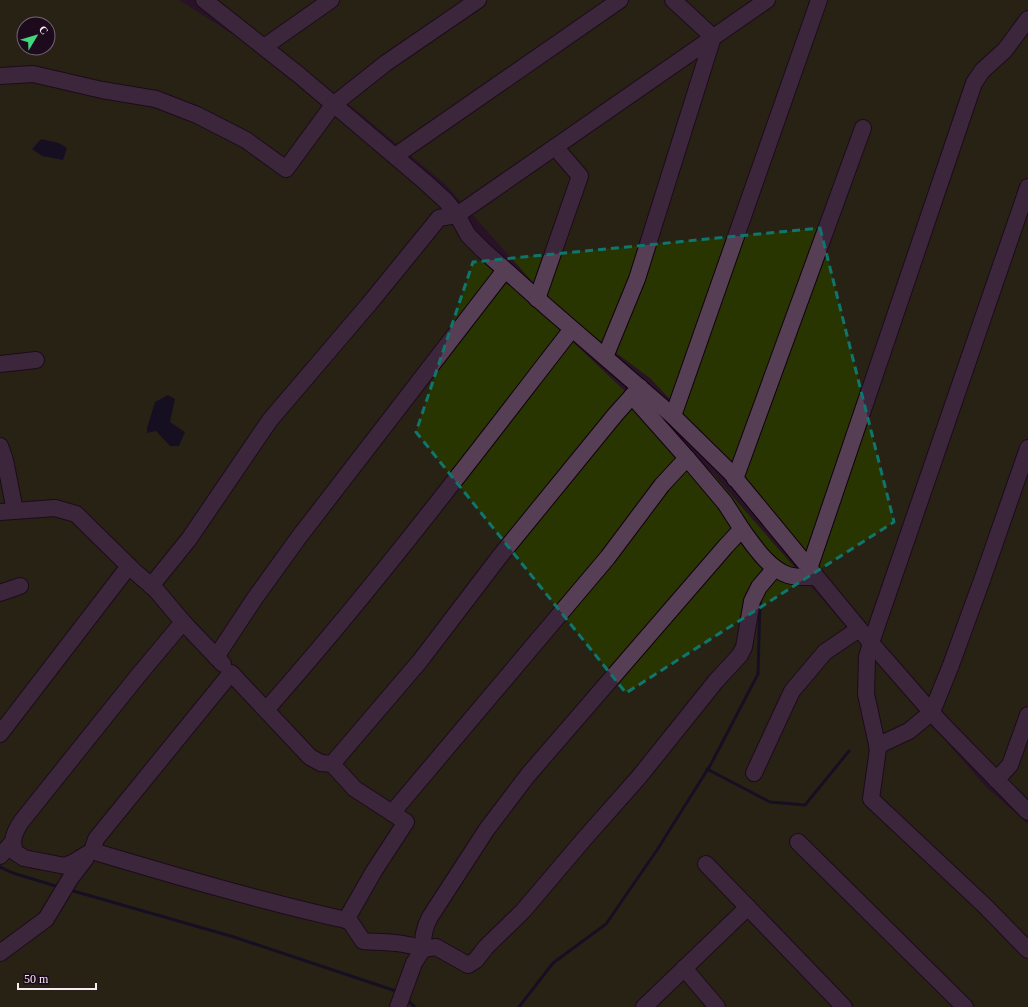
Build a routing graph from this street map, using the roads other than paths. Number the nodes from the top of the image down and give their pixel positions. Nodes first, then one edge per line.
1 (331, 0) edge
2 (478, 0) edge
3 (620, 0) edge
4 (673, 0) edge
5 (767, 0) edge
6 (819, 0) edge
7 (210, 1) edge
8 (1028, 19) edge
9 (713, 37) junction
10 (264, 47) junction
11 (0, 76) edge
12 (333, 105) junction
13 (863, 128) dead end
14 (555, 147) junction
15 (395, 156) junction
16 (1028, 188) edge
17 (457, 215) junction
18 (505, 270) junction
19 (537, 299) junction
20 (572, 329) junction
21 (605, 357) junction
22 (36, 360) dead end
23 (0, 364) edge
24 (636, 391) junction
25 (673, 416) junction
26 (1028, 448) edge
27 (1, 449) edge
28 (687, 458) junction
29 (736, 479) junction
30 (8, 511) edge
31 (743, 531) junction
32 (129, 566) junction
33 (775, 568) junction
34 (813, 573) junction
35 (20, 586) dead end
36 (151, 586) junction
37 (0, 593) edge
38 (183, 622) junction
39 (859, 629) junction
40 (871, 643) junction
41 (216, 657) junction
42 (230, 672) junction
43 (266, 710) junction
44 (932, 712) junction
45 (1028, 715) edge
46 (0, 734) edge
47 (877, 746) junction
48 (332, 764) junction
49 (754, 773) dead end
50 (996, 780) junction
51 (1028, 812) edge
52 (392, 813) junction
53 (798, 842) dead end
54 (12, 843) junction
55 (92, 851) junction
56 (0, 856) edge
57 (706, 864) dead end
58 (748, 907) junction
59 (346, 920) junction
60 (423, 949) junction
61 (1028, 950) edge
62 (0, 953) edge
63 (684, 968) junction
64 (398, 1007) edge
65 (644, 1007) edge
66 (717, 1007) edge
67 (844, 1007) edge
68 (966, 1007) edge

1 - 10 lane
2 - 12 lane
3 - 15 lane
4 - 9 lane
5 - 9 lane
6 - 25 lane
7 - 10 lane
8 - 34 lane
9 - 14 lane
9 - 21 lane
10 - 12 lane
11 - 12 lane
12 - 15 lane
13 - 29 lane
14 - 17 lane
14 - 19 lane
15 - 17 lane
16 - 40 lane
17 - 18 lane
17 - 36 lane
18 - 19 lane
18 - 41 lane
19 - 20 lane
20 - 21 lane
20 - 43 lane
21 - 24 lane
22 - 23 lane
24 - 25 lane
24 - 28 lane
24 - 48 lane
25 - 29 lane
26 - 44 lane
27 - 30 lane
28 - 31 lane
28 - 52 lane
29 - 34 lane
30 - 32 lane
31 - 33 lane
31 - 60 lane
32 - 36 lane
32 - 46 lane
33 - 34 lane
33 - 60 lane
34 - 39 lane
35 - 37 lane
36 - 38 lane
38 - 41 lane
38 - 54 lane
39 - 40 lane
39 - 49 lane
40 - 44 lane
40 - 47 lane
41 - 42 lane
42 - 43 lane
42 - 55 lane
43 - 48 lane
44 - 47 lane
44 - 50 lane
45 - 50 lane
47 - 61 lane
48 - 52 lane
50 - 51 lane
52 - 59 lane
53 - 68 lane
54 - 55 lane
54 - 56 lane
55 - 59 lane
55 - 62 lane
57 - 58 lane
58 - 63 lane
58 - 67 lane
59 - 60 lane
60 - 64 lane
63 - 65 lane
63 - 66 lane

